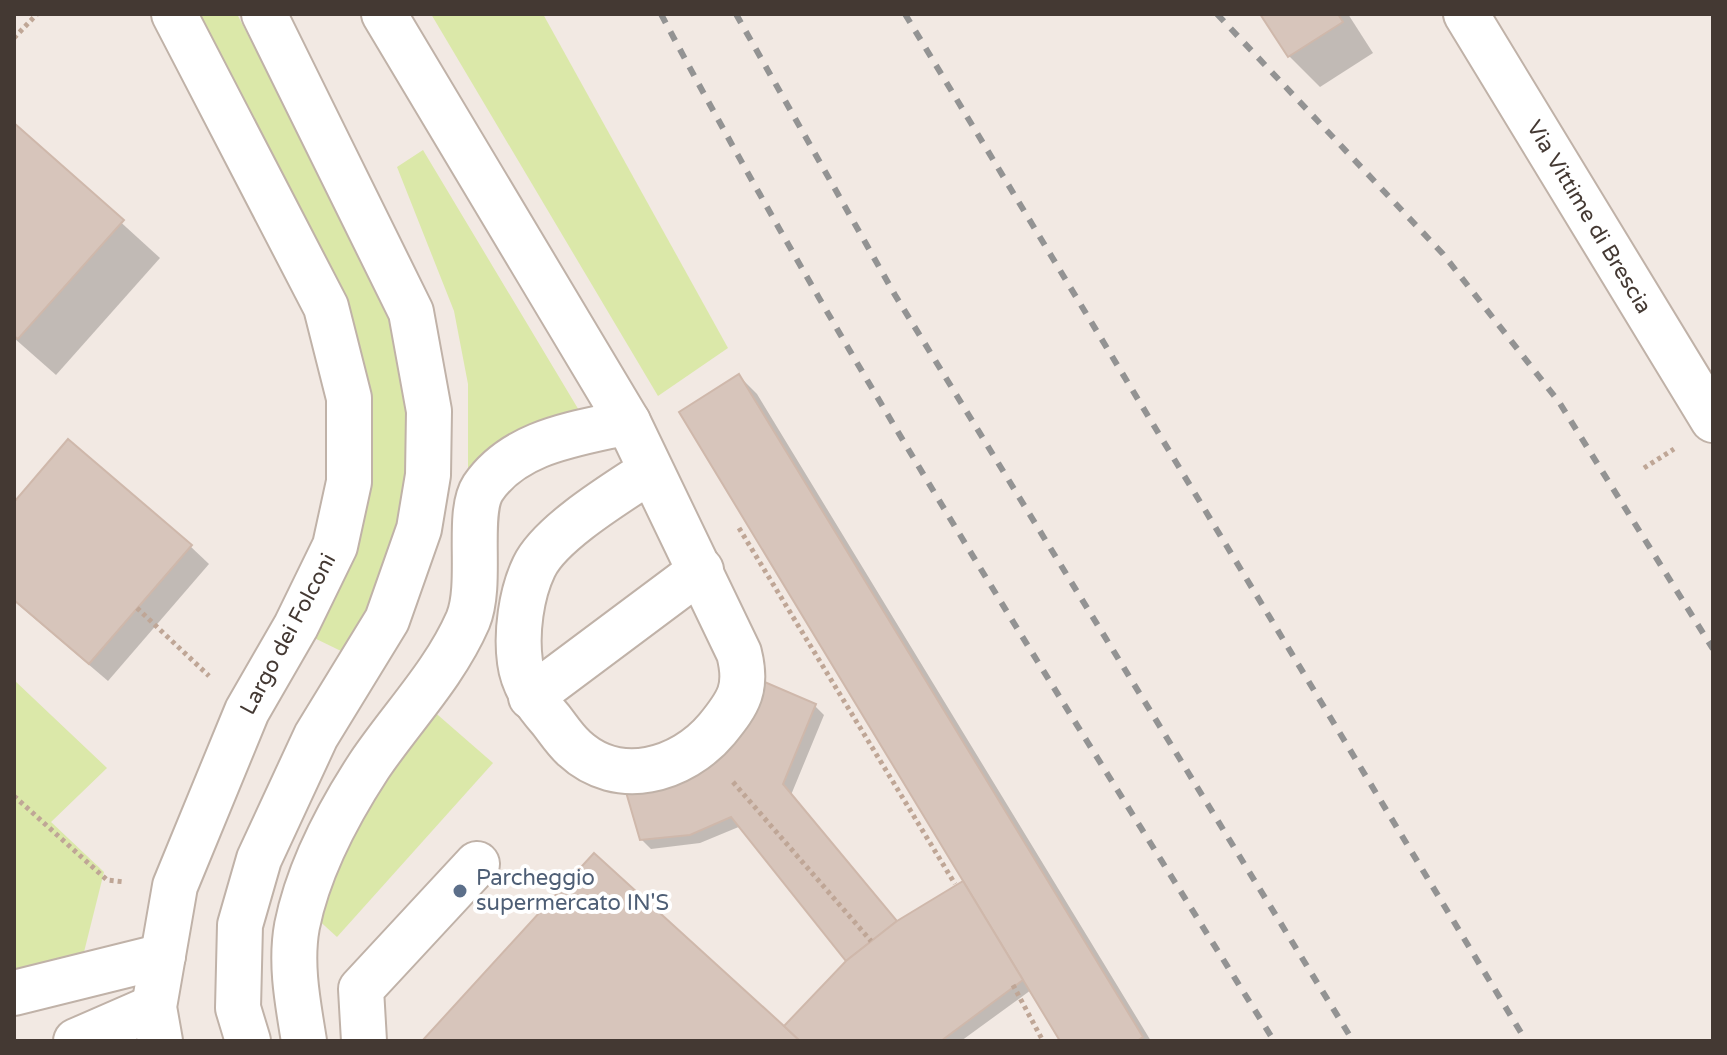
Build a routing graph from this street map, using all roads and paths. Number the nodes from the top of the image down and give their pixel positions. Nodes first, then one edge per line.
1 (37, 14) edge
2 (174, 14) edge
3 (264, 14) edge
4 (384, 14) edge
5 (1466, 14) edge
6 (14, 38) edge
7 (1713, 420) edge
8 (628, 422) junction
9 (650, 471) junction
10 (731, 515) dead end
11 (701, 570) junction
12 (137, 608) dead end
13 (531, 697) junction
14 (247, 711) junction
15 (725, 772) dead end
16 (14, 796) edge
17 (477, 864) dead end
18 (955, 884) dead end
19 (175, 886) junction
20 (871, 941) dead end
21 (163, 956) junction
22 (1013, 985) dead end
23 (14, 993) edge
24 (157, 1024) edge
25 (76, 1041) edge
26 (248, 1041) edge
27 (304, 1041) edge
28 (364, 1041) edge
29 (1043, 1041) edge

1 - 6 path
2 - 14 street, Largo dei Folconi
3 - 26 street
4 - 8 street
5 - 7 street, Via Vittime di Brescia
8 - 9 street
8 - 27 street
9 - 11 street
9 - 13 street
10 - 18 path
11 - 13 street
11 - 13 street
12 - 14 path
14 - 19 street, Largo dei Folconi
15 - 20 path
16 - 19 path
17 - 28 street
19 - 21 street, Largo dei Folconi
21 - 23 street
21 - 24 street, Largo dei Folconi
22 - 29 path
24 - 25 street

